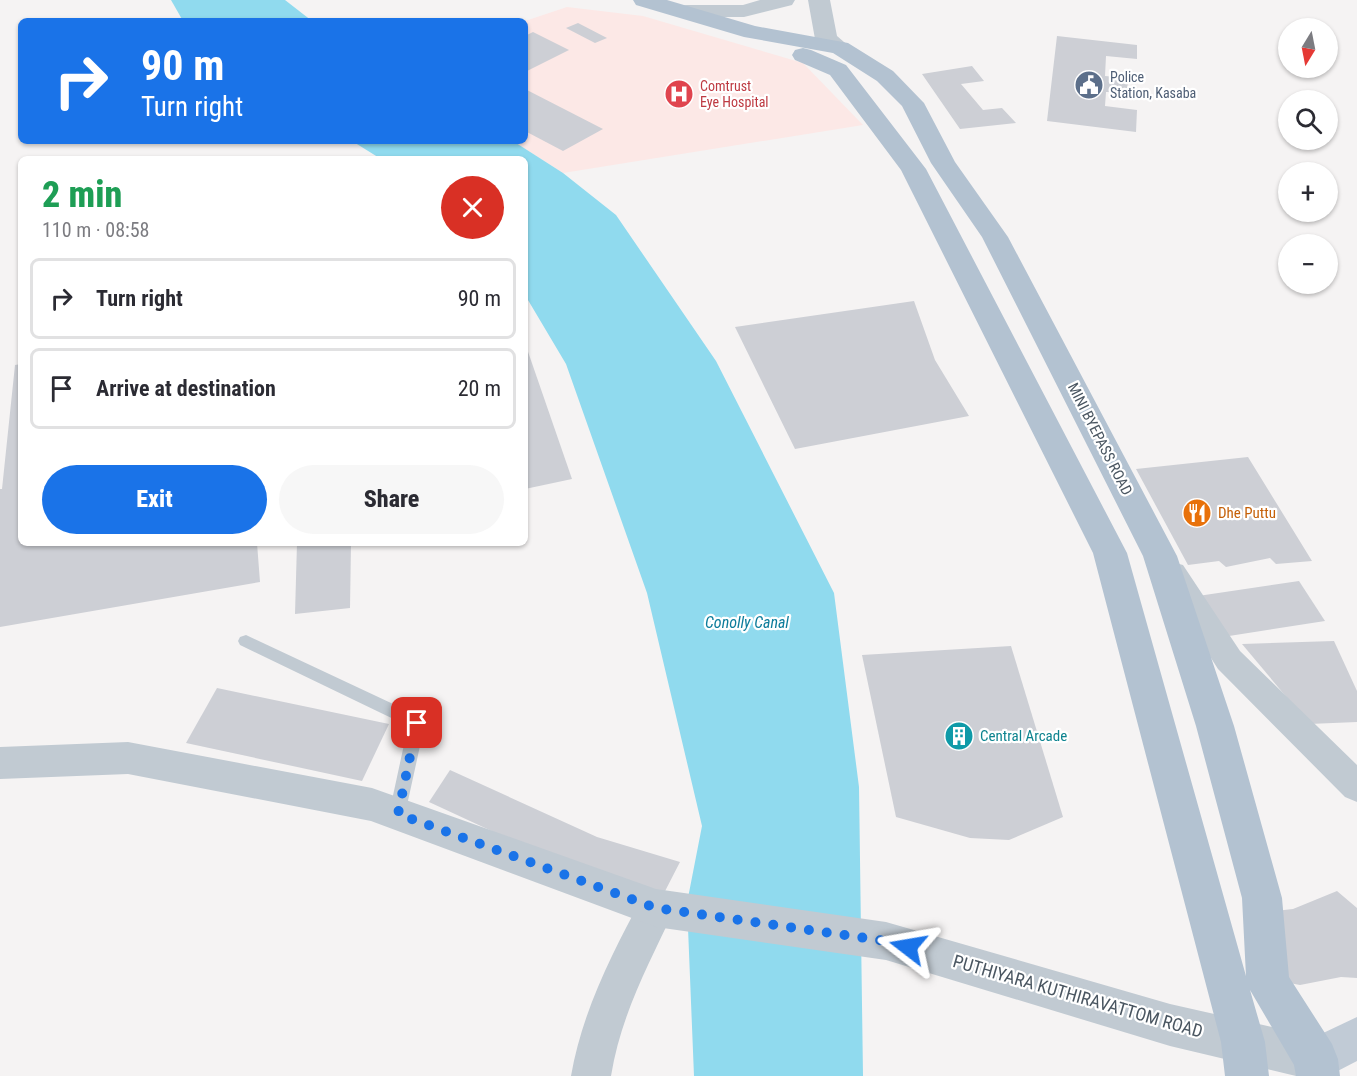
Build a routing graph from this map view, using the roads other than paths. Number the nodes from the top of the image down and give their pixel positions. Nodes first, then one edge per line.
1 (644, 0) edge
2 (784, 0) edge
3 (805, 0) edge
4 (819, 0) edge
5 (687, 11) junction
6 (752, 32) junction
7 (840, 48) junction
8 (1160, 556) junction
9 (246, 641) dead end
10 (0, 763) edge
11 (1357, 787) edge
12 (398, 814) junction
13 (656, 908) junction
14 (1357, 1038) edge
15 (1245, 1059) edge
16 (1317, 1068) edge
17 (591, 1076) edge

1 - 5 main road, MINI BYEPASS ROAD
2 - 5 street
3 - 6 street
4 - 7 street
5 - 6 main road, MINI BYEPASS ROAD
6 - 7 main road, MINI BYEPASS ROAD
6 - 15 main road
7 - 8 main road, MINI BYEPASS ROAD
8 - 11 street
8 - 16 main road, MINI BYEPASS ROAD
9 - 12 lane
10 - 12 street, PUTHIYARA KUTHIRAVATTOM ROAD
12 - 13 street, PUTHIYARA KUTHIRAVATTOM ROAD
13 - 15 street, PUTHIYARA KUTHIRAVATTOM ROAD
13 - 17 street
14 - 16 main road
15 - 16 street, PUTHIYARA KUTHIRAVATTOM ROAD

